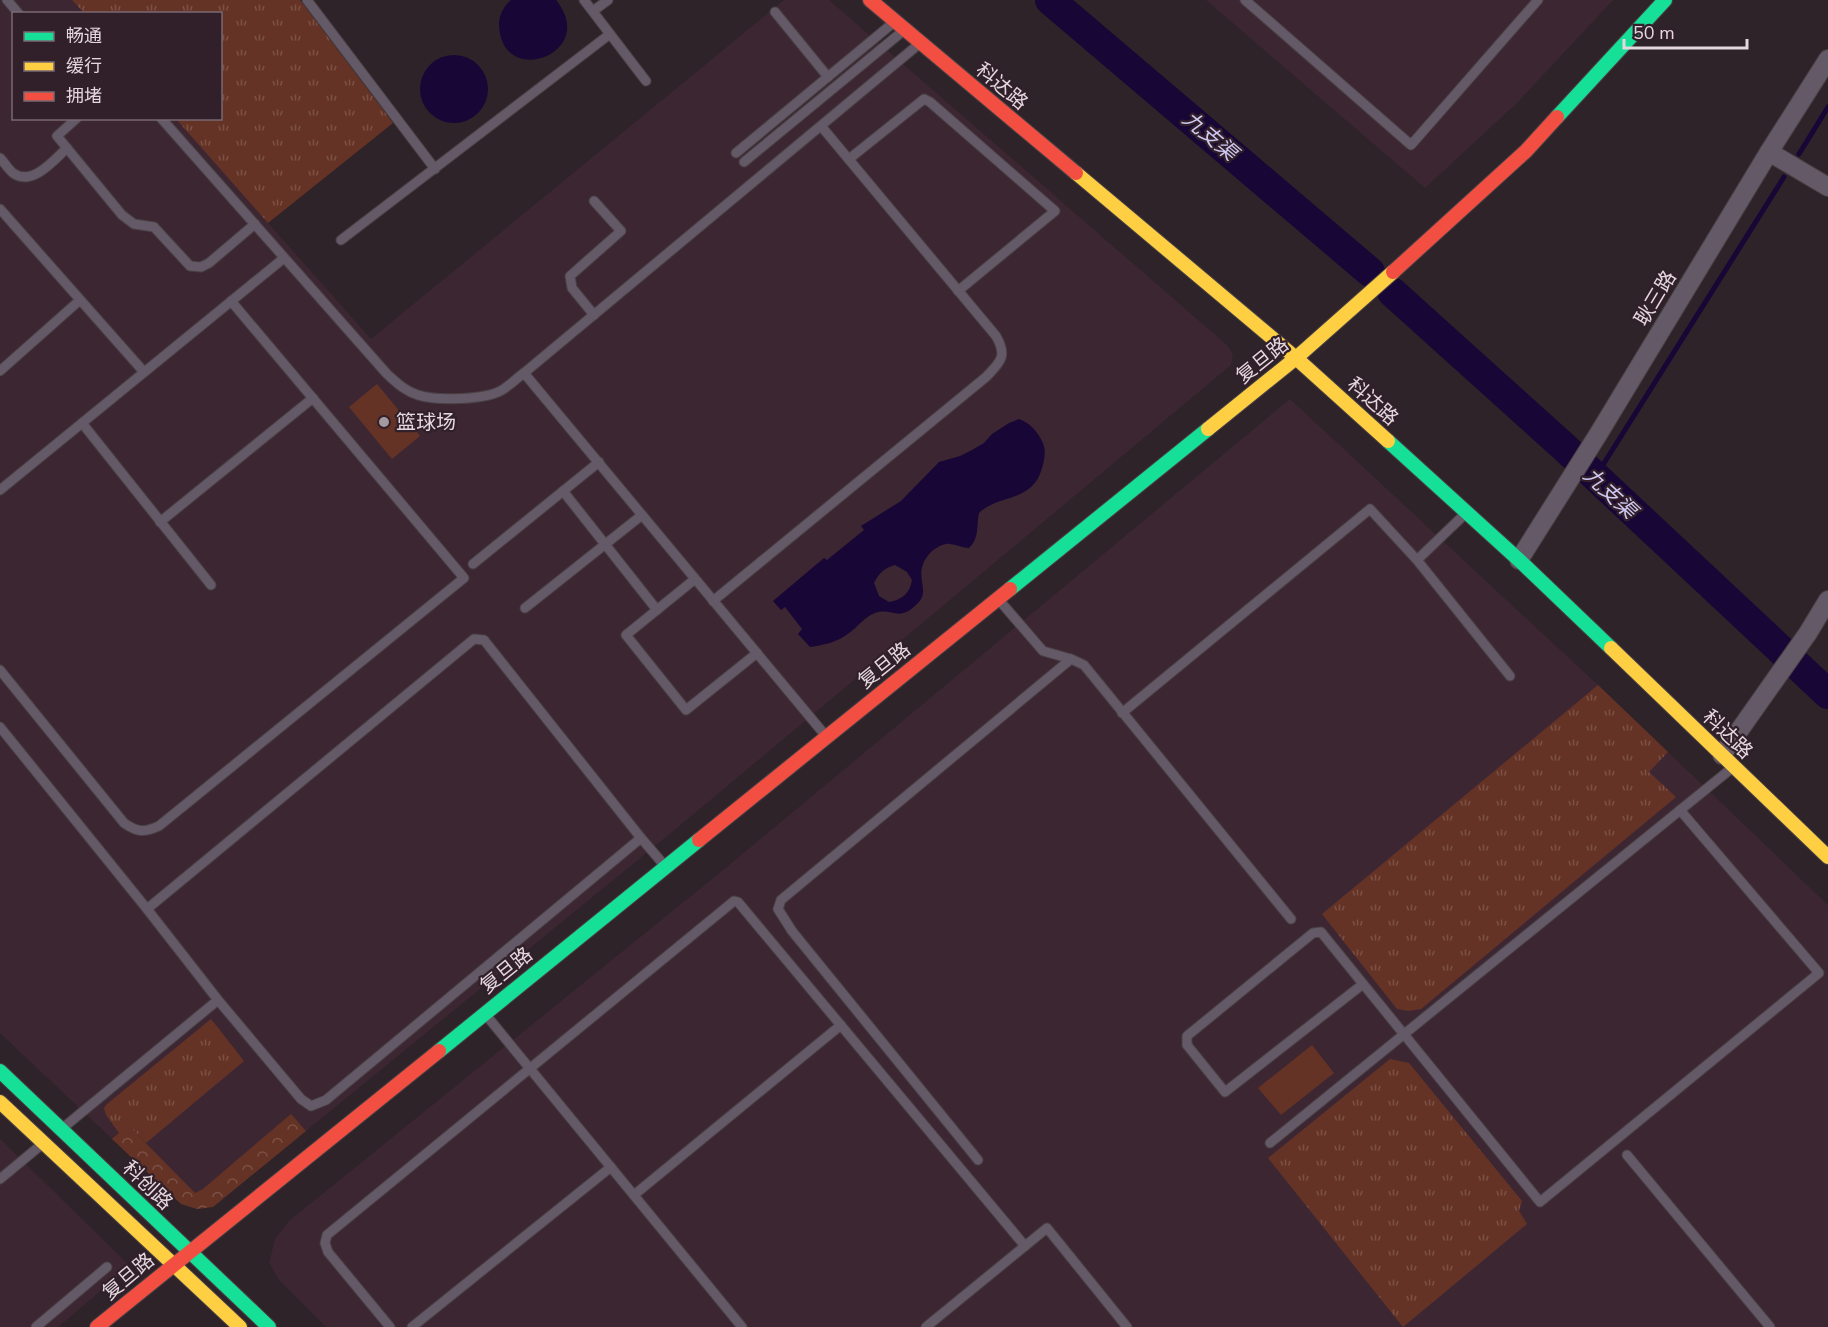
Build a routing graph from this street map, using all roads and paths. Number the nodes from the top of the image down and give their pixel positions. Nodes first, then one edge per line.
1 (7, 0) edge
2 (307, 0) edge
3 (584, 0) edge
4 (608, 0) edge
5 (870, 0) edge
6 (1245, 0) edge
7 (1538, 0) edge
8 (1665, 0) edge
9 (592, 11) junction
10 (17, 12) edge
11 (776, 12) dead end
12 (900, 26) junction
13 (610, 34) junction
14 (921, 43) junction
15 (1828, 59) edge
16 (828, 77) junction
17 (646, 81) dead end
18 (74, 120) edge
19 (163, 120) edge
20 (821, 126) junction
21 (67, 148) junction
22 (1769, 152) junction
23 (736, 153) dead end
24 (0, 158) edge
25 (849, 159) junction
26 (744, 162) dead end
27 (435, 169) junction
28 (1828, 187) edge
29 (594, 201) dead end
30 (0, 209) edge
31 (255, 224) junction
32 (341, 240) dead end
33 (284, 258) junction
34 (958, 291) junction
35 (80, 300) junction
36 (231, 301) junction
37 (594, 315) junction
38 (1296, 358) junction
39 (0, 371) edge
40 (144, 372) junction
41 (524, 373) junction
42 (312, 398) junction
43 (82, 423) junction
44 (599, 462) junction
45 (0, 489) edge
46 (562, 491) junction
47 (1467, 512) junction
48 (642, 515) junction
49 (160, 522) junction
50 (605, 544) junction
51 (1417, 560) junction
52 (1519, 560) junction
53 (473, 564) dead end
54 (695, 579) junction
55 (211, 585) dead end
56 (998, 598) junction
57 (713, 600) junction
58 (1828, 600) edge
59 (525, 608) dead end
60 (657, 610) junction
61 (757, 653) junction
62 (1071, 659) junction
63 (0, 670) edge
64 (1510, 676) dead end
65 (1122, 713) junction
66 (0, 727) edge
67 (826, 737) junction
68 (1728, 760) junction
69 (1680, 810) junction
70 (641, 838) junction
71 (1828, 857) edge
72 (665, 867) junction
73 (147, 909) junction
74 (1291, 919) dead end
75 (1363, 984) junction
76 (218, 1000) junction
77 (484, 1013) junction
78 (841, 1025) junction
79 (1404, 1034) junction
80 (530, 1068) junction
81 (0, 1071) edge
82 (0, 1102) edge
83 (62, 1129) junction
84 (1269, 1143) dead end
85 (43, 1144) junction
86 (1627, 1155) dead end
87 (978, 1160) dead end
88 (611, 1167) junction
89 (0, 1179) edge
90 (634, 1195) junction
91 (1025, 1245) junction
92 (190, 1251) junction
93 (173, 1264) junction
94 (106, 1267) dead end
95 (36, 1327) edge
96 (97, 1327) edge
97 (240, 1327) edge
98 (269, 1327) edge
99 (390, 1327) edge
100 (412, 1327) edge
101 (742, 1327) edge
102 (926, 1327) edge
103 (1127, 1327) edge
104 (1770, 1327) edge

1 - 10 lane
2 - 27 lane
3 - 9 lane
4 - 9 lane
5 - 12 street, 科达路
6 - 7 lane
8 - 38 street, 复旦路
9 - 13 lane
11 - 16 lane
12 - 14 street, 科达路
12 - 16 lane
12 - 26 lane
13 - 17 lane
13 - 27 lane
14 - 20 lane
14 - 38 street, 科达路
15 - 22 street, 耿三路
16 - 23 lane
18 - 21 lane
19 - 31 lane
20 - 25 lane
20 - 37 lane
21 - 24 lane
21 - 31 lane
22 - 28 street
22 - 52 street, 耿三路
25 - 34 lane
25 - 34 lane
27 - 32 lane
29 - 37 lane
30 - 35 lane
31 - 33 lane
33 - 36 lane
33 - 41 lane
34 - 57 lane
35 - 39 lane
35 - 40 lane
36 - 40 lane
36 - 42 lane
37 - 41 lane
38 - 47 street, 科达路
38 - 56 street, 复旦路
40 - 43 lane
41 - 44 lane
42 - 49 lane
42 - 63 lane
43 - 45 lane
43 - 49 lane
44 - 46 lane
44 - 48 lane
46 - 50 lane
46 - 53 lane
47 - 51 lane
47 - 52 street, 科达路
48 - 50 lane
48 - 54 lane
49 - 55 lane
50 - 59 lane
50 - 60 lane
51 - 64 lane
51 - 65 lane
52 - 68 street, 科达路
54 - 57 lane
54 - 60 lane
56 - 62 lane
56 - 67 street, 复旦路
57 - 61 lane
58 - 68 street
60 - 61 lane
61 - 67 lane
62 - 65 lane
62 - 87 lane
65 - 74 lane
66 - 73 lane
67 - 72 street, 复旦路
68 - 69 lane
68 - 71 street, 科达路
69 - 79 lane
69 - 79 lane
70 - 72 lane
70 - 73 lane
70 - 76 lane
72 - 77 street, 复旦路
73 - 76 lane
75 - 75 lane
75 - 79 lane
76 - 83 lane
77 - 80 lane
77 - 92 street, 复旦路
78 - 80 lane
78 - 90 lane
78 - 91 lane
79 - 84 lane
80 - 88 lane
80 - 99 lane
81 - 83 street, 科创路
82 - 85 street, 科创路
83 - 85 lane
83 - 92 street, 科创路
85 - 89 lane
85 - 93 street, 科创路
86 - 104 lane
88 - 90 lane
88 - 100 lane
90 - 101 lane
91 - 102 lane
91 - 103 lane
92 - 93 street, 复旦路
92 - 98 street, 科创路
93 - 96 street, 复旦路
93 - 97 street, 科创路
94 - 95 lane

